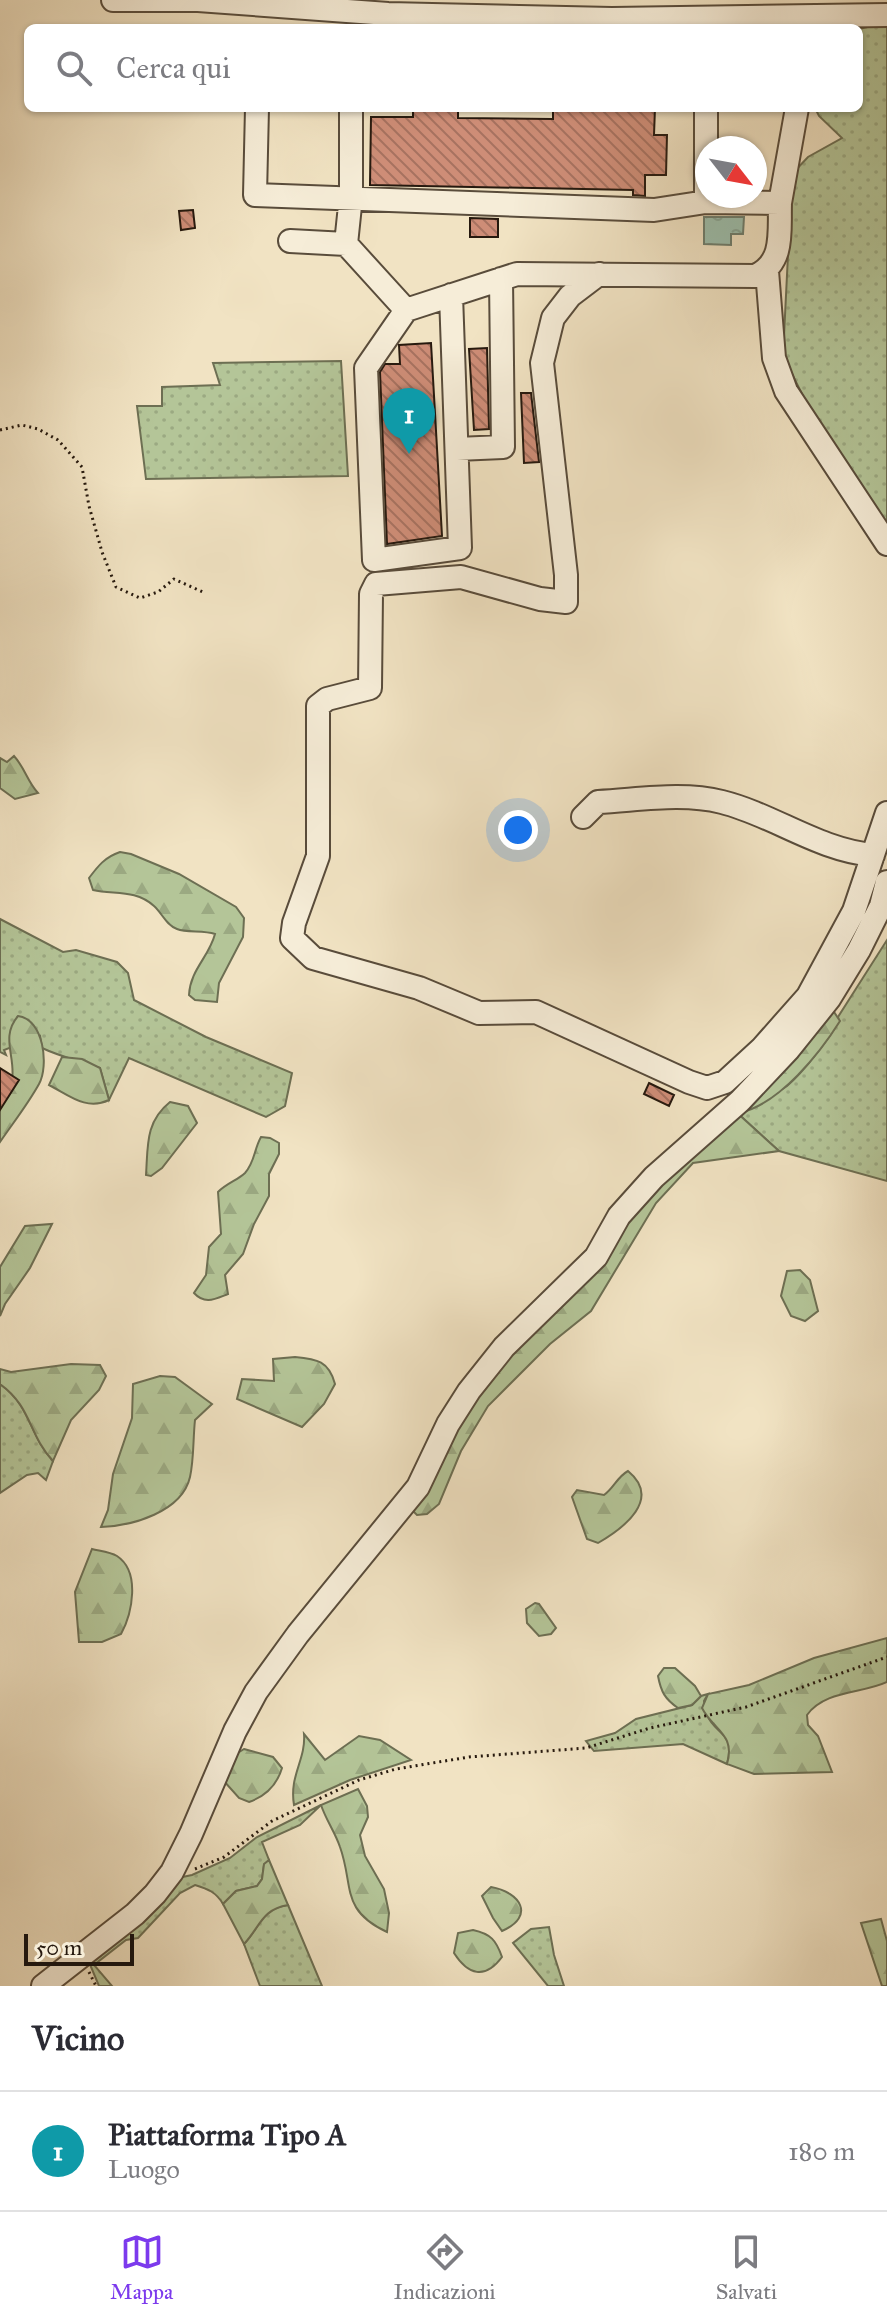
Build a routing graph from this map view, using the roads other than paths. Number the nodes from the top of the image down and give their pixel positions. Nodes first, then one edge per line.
1 (113, 0) edge
2 (777, 8) edge
3 (819, 8) edge
4 (696, 9) edge
5 (887, 15) edge
6 (724, 23) edge
7 (257, 112) edge
8 (351, 112) edge
9 (706, 112) edge
10 (796, 112) edge
11 (706, 136) edge
12 (351, 196) junction
13 (767, 203) edge
14 (780, 203) junction
15 (695, 204) edge
16 (290, 241) dead end
17 (346, 244) junction
18 (767, 271) junction
19 (554, 274) junction
20 (599, 274) junction
21 (501, 279) junction
22 (451, 295) junction
23 (570, 296) junction
24 (406, 310) junction
25 (457, 449) junction
26 (887, 544) edge
27 (887, 813) edge
28 (583, 817) dead end
29 (873, 855) junction
30 (887, 882) edge
31 (43, 1986) edge

1 - 4 street
2 - 3 street
2 - 6 street
3 - 5 street
4 - 6 street
7 - 12 street
8 - 12 street
9 - 11 street
10 - 14 street
12 - 15 street
12 - 17 street
13 - 14 street
14 - 18 street
16 - 17 street
17 - 24 street
18 - 20 street
18 - 26 street
19 - 20 street
19 - 21 street
19 - 23 street
20 - 23 street
21 - 22 street
21 - 25 street
22 - 24 street
22 - 25 street
23 - 29 street
24 - 25 street
27 - 29 street
28 - 29 street
30 - 31 street

